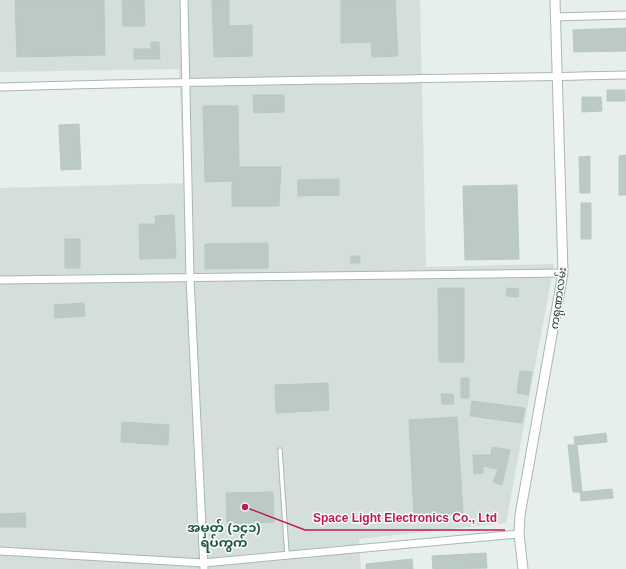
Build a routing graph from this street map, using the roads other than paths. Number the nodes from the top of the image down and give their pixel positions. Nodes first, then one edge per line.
1 (184, 0) edge
2 (555, 0) edge
3 (626, 15) edge
4 (555, 17) junction
5 (626, 75) edge
6 (557, 77) junction
7 (186, 81) junction
8 (0, 87) edge
9 (563, 272) junction
10 (190, 278) junction
11 (0, 280) edge
12 (280, 450) dead end
13 (519, 534) junction
14 (0, 551) edge
15 (287, 556) junction
16 (204, 566) edge
17 (523, 569) edge

1 - 7 street
2 - 4 street, ကရုဏာလမ်း
3 - 4 street
4 - 6 street, ကရုဏာလမ်း
5 - 6 street
6 - 7 street
6 - 9 street, ကရုဏာလမ်း
7 - 8 street
7 - 10 street
9 - 10 street
9 - 13 street, ကရုဏာလမ်း
10 - 11 street
10 - 16 street
12 - 15 lane
13 - 15 street
13 - 17 street, ကရုဏာလမ်း
14 - 16 street
15 - 16 street

